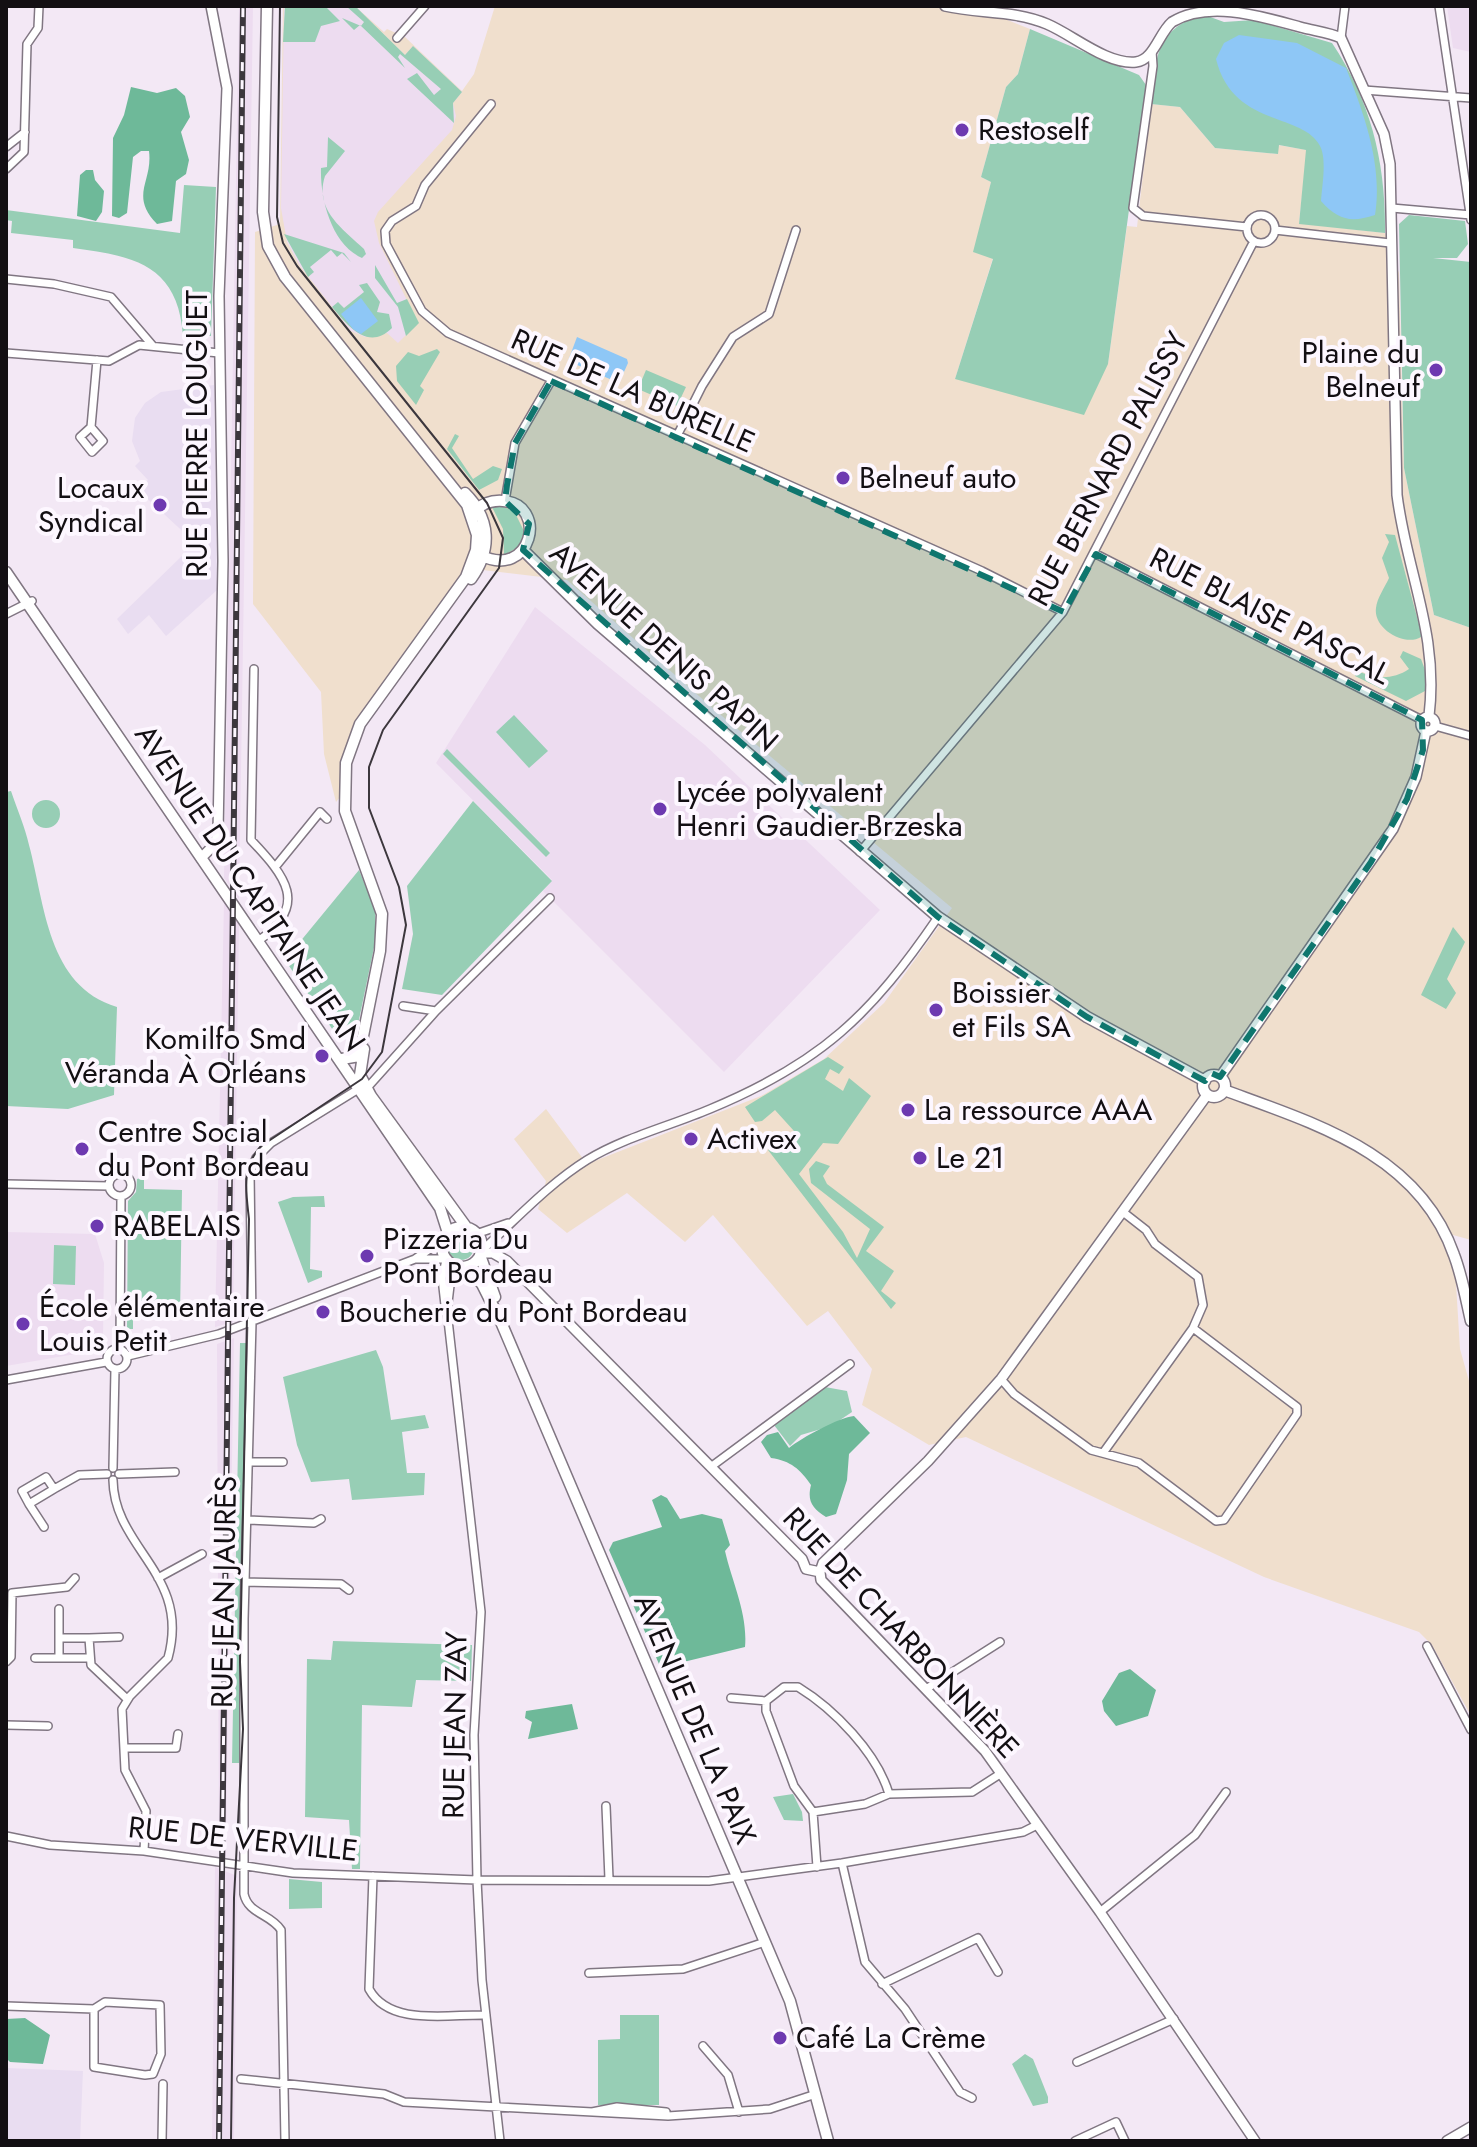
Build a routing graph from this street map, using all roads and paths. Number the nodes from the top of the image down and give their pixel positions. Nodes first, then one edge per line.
1 (39, 6) edge
2 (211, 6) edge
3 (267, 6) edge
4 (425, 6) edge
5 (945, 6) edge
6 (1226, 6) edge
7 (1345, 6) edge
8 (1439, 6) edge
9 (397, 38) dead end
10 (1341, 38) junction
11 (1152, 51) junction
12 (1142, 61) junction
13 (1151, 80) junction
14 (1364, 90) junction
15 (1452, 96) junction
16 (1471, 98) edge
17 (491, 104) dead end
18 (25, 132) junction
19 (6, 147) edge
20 (6, 169) edge
21 (1392, 208) junction
22 (1471, 216) edge
23 (1247, 227) junction
24 (796, 230) dead end
25 (1275, 230) junction
26 (1254, 241) junction
27 (1390, 243) junction
28 (6, 279) edge
29 (153, 346) junction
30 (6, 353) edge
31 (219, 353) junction
32 (97, 360) junction
33 (551, 381) junction
34 (91, 427) dead end
35 (677, 436) junction
36 (505, 501) junction
37 (475, 510) junction
38 (523, 550) junction
39 (480, 554) junction
40 (1096, 554) junction
41 (6, 564) edge
42 (6, 572) edge
43 (30, 602) junction
44 (1063, 612) junction
45 (6, 614) edge
46 (254, 669) dead end
47 (1425, 718) junction
48 (1431, 728) junction
49 (1471, 736) edge
50 (327, 819) dead end
51 (860, 852) junction
52 (202, 856) junction
53 (276, 866) junction
54 (550, 898) dead end
55 (938, 917) junction
56 (259, 940) junction
57 (403, 1006) dead end
58 (436, 1011) junction
59 (359, 1056) junction
60 (342, 1059) junction
61 (1220, 1077) junction
62 (1205, 1081) junction
63 (360, 1083) junction
64 (1224, 1090) junction
65 (1207, 1095) junction
66 (6, 1184) edge
67 (109, 1186) junction
68 (121, 1197) junction
69 (1123, 1212) junction
70 (513, 1220) junction
71 (472, 1231) junction
72 (445, 1236) junction
73 (480, 1253) junction
74 (415, 1259) junction
75 (446, 1260) junction
76 (463, 1267) junction
77 (447, 1311) junction
78 (1471, 1321) edge
79 (252, 1322) junction
80 (501, 1322) junction
81 (1193, 1328) junction
82 (120, 1349) junction
83 (128, 1356) junction
84 (106, 1362) junction
85 (850, 1364) dead end
86 (115, 1369) junction
87 (1001, 1379) junction
88 (6, 1380) edge
89 (1103, 1453) junction
90 (249, 1462) junction
91 (283, 1462) dead end
92 (712, 1466) junction
93 (175, 1472) dead end
94 (113, 1474) junction
95 (54, 1489) junction
96 (29, 1504) junction
97 (321, 1519) dead end
98 (248, 1520) junction
99 (44, 1527) dead end
100 (202, 1554) dead end
101 (820, 1572) junction
102 (75, 1578) dead end
103 (158, 1578) junction
104 (246, 1582) junction
105 (349, 1590) dead end
106 (59, 1609) dead end
107 (119, 1637) dead end
108 (59, 1638) junction
109 (89, 1638) junction
110 (1000, 1642) dead end
111 (1427, 1646) dead end
112 (35, 1658) dead end
113 (59, 1658) junction
114 (89, 1658) junction
115 (6, 1662) edge
116 (926, 1689) junction
117 (731, 1698) dead end
118 (127, 1699) junction
119 (766, 1701) junction
120 (6, 1725) edge
121 (48, 1726) dead end
122 (1471, 1730) edge
123 (178, 1734) dead end
124 (124, 1748) junction
125 (1000, 1774) junction
126 (1226, 1792) dead end
127 (889, 1794) junction
128 (606, 1806) dead end
129 (813, 1812) junction
130 (1037, 1825) junction
131 (6, 1836) edge
132 (144, 1851) junction
133 (842, 1863) junction
134 (243, 1866) junction
135 (817, 1867) junction
136 (373, 1876) junction
137 (737, 1878) junction
138 (609, 1879) junction
139 (477, 1880) junction
140 (1100, 1912) junction
141 (765, 1942) junction
142 (998, 1972) dead end
143 (589, 1973) dead end
144 (882, 1984) junction
145 (6, 2006) edge
146 (94, 2009) junction
147 (486, 2015) junction
148 (1174, 2019) junction
149 (703, 2046) dead end
150 (1077, 2062) dead end
151 (241, 2079) dead end
152 (286, 2083) junction
153 (163, 2084) dead end
154 (816, 2094) junction
155 (972, 2098) dead end
156 (497, 2108) junction
157 (739, 2112) junction
158 (1471, 2127) edge
159 (1080, 2140) edge
160 (162, 2141) edge
161 (285, 2141) edge
162 (500, 2141) edge
163 (828, 2141) edge
164 (1125, 2141) edge
165 (1255, 2141) edge
166 (1447, 2141) edge

1 - 18 street
2 - 31 street, RUE PIERRE LOUGUET
3 - 37 main road
4 - 9 street
5 - 12 street
6 - 10 street
6 - 11 street
7 - 10 street
8 - 15 street
10 - 14 street
11 - 12 street
11 - 13 street
12 - 13 street
13 - 23 street
14 - 15 street
14 - 21 street
15 - 16 street
15 - 22 street
17 - 33 street, RUE DE LA BURELLE
18 - 19 street
18 - 20 street
21 - 22 street
21 - 27 street
23 - 25 street
23 - 26 street
24 - 35 street
25 - 26 street
25 - 27 street
26 - 40 street, RUE BERNARD PALISSY
27 - 47 street
28 - 29 street
29 - 31 street
29 - 32 street
30 - 32 street
31 - 52 street, RUE PIERRE LOUGUET
32 - 34 street
33 - 35 street, RUE DE LA BURELLE
33 - 36 street
35 - 44 street, RUE DE LA BURELLE
36 - 37 main road
36 - 38 main road
37 - 39 main road
38 - 39 main road
38 - 51 main road, AVENUE DENIS PAPIN
39 - 59 main road
39 - 63 main road
40 - 44 street, RUE BERNARD PALISSY
40 - 47 street, RUE BLAISE PASCAL
41 - 43 main road, AVENUE DU CAPITAINE JEAN
42 - 43 main road, AVENUE DU CAPITAINE JEAN
43 - 45 street
43 - 52 main road, AVENUE DU CAPITAINE JEAN
44 - 51 street, RUE BERNARD PALISSY
46 - 53 street
47 - 48 street
48 - 49 street
48 - 61 street
50 - 53 street
51 - 55 main road, AVENUE DENIS PAPIN
52 - 56 main road, AVENUE DU CAPITAINE JEAN
53 - 56 street
54 - 58 street, RUE JEAN JAURÈS
55 - 62 main road, AVENUE DENIS PAPIN
55 - 70 street
56 - 60 main road, AVENUE DU CAPITAINE JEAN
56 - 63 main road, AVENUE DU CAPITAINE JEAN
57 - 58 street
58 - 63 street, RUE JEAN JAURÈS
59 - 60 main road
59 - 63 main road
60 - 63 main road, AVENUE DU CAPITAINE JEAN
61 - 62 main road
61 - 64 main road
62 - 65 main road
63 - 71 main road, AVENUE DU CAPITAINE JEAN
63 - 72 main road, AVENUE DU CAPITAINE JEAN
63 - 79 street, RUE JEAN JAURÈS
64 - 65 main road
64 - 78 main road
65 - 69 street
66 - 67 street
67 - 68 street
67 - 68 street
68 - 82 street
69 - 81 street
69 - 87 street
70 - 71 street
70 - 73 street
71 - 72 main road
71 - 73 main road, AVENUE DE LA PAIX
72 - 74 street
72 - 75 main road, AVENUE DU CAPITAINE JEAN
73 - 76 main road
73 - 80 main road, AVENUE DE LA PAIX
73 - 92 street, RUE DE CHARBONNIÈRE
74 - 75 street
74 - 79 street
75 - 76 main road
75 - 77 street, RUE JEAN ZAY
76 - 77 street, RUE JEAN ZAY
76 - 80 main road, AVENUE DE LA PAIX
77 - 139 street, RUE JEAN ZAY
79 - 83 street
79 - 90 street, RUE JEAN JAURÈS
80 - 137 main road, AVENUE DE LA PAIX
81 - 89 street
81 - 89 street
82 - 83 street
82 - 84 street
83 - 86 street
84 - 86 street
84 - 88 street
85 - 92 street
86 - 94 street
87 - 89 street
87 - 101 street
90 - 91 street
90 - 98 street, RUE JEAN JAURÈS
92 - 101 street, RUE DE CHARBONNIÈRE
93 - 94 street
94 - 95 street
94 - 103 street
95 - 96 street
95 - 96 street
96 - 99 street
97 - 98 street
98 - 104 street, RUE JEAN JAURÈS
100 - 103 street
101 - 116 street, RUE DE CHARBONNIÈRE
102 - 115 street
103 - 118 street
104 - 105 street
104 - 134 street, RUE JEAN JAURÈS
106 - 108 street
107 - 109 street
108 - 109 street
108 - 113 street
109 - 114 street
110 - 116 street
111 - 122 street
112 - 113 street
113 - 114 street
114 - 118 street
116 - 125 street, RUE DE CHARBONNIÈRE
117 - 119 street
118 - 124 street
119 - 127 street
119 - 129 street
120 - 121 street
123 - 124 street
124 - 132 street
125 - 127 street
125 - 130 street, RUE DE CHARBONNIÈRE
126 - 140 street
127 - 129 street
128 - 138 street
129 - 135 street
130 - 133 street, RUE DE VERVILLE
130 - 140 street, RUE DE CHARBONNIÈRE
131 - 132 street, RUE DE VERVILLE
132 - 134 street, RUE DE VERVILLE
133 - 135 street, RUE DE VERVILLE
133 - 144 street
134 - 136 street, RUE DE VERVILLE
134 - 152 street, RUE JEAN JAURÈS
135 - 137 street, RUE DE VERVILLE
136 - 139 street, RUE DE VERVILLE
136 - 147 street
137 - 138 street, RUE DE VERVILLE
137 - 141 main road, AVENUE DE LA PAIX
138 - 139 street, RUE DE VERVILLE
139 - 147 street, RUE JEAN ZAY
140 - 148 street, RUE DE CHARBONNIÈRE
141 - 143 street
141 - 154 main road, AVENUE DE LA PAIX
142 - 144 street
144 - 155 street
145 - 146 street
146 - 146 street
147 - 156 street, RUE JEAN ZAY
148 - 150 street
148 - 165 street, RUE DE CHARBONNIÈRE
149 - 157 street
151 - 152 street
152 - 156 street
152 - 161 street, RUE JEAN JAURÈS
153 - 160 street
154 - 157 street
154 - 163 main road, AVENUE DE LA PAIX
156 - 157 street
156 - 162 street, RUE JEAN ZAY
158 - 166 street
159 - 164 street

